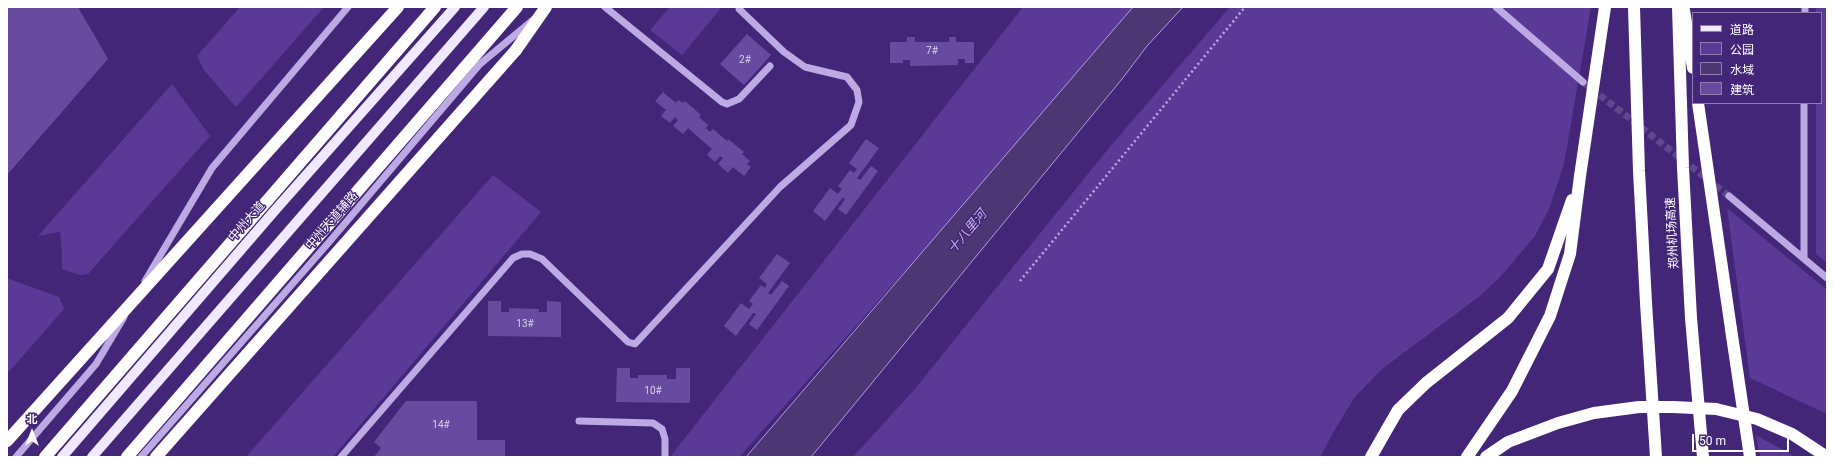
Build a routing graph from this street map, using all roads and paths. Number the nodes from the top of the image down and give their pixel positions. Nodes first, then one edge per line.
1 (348, 7) edge
2 (398, 7) edge
3 (435, 7) edge
4 (455, 7) edge
5 (484, 7) edge
6 (517, 7) edge
7 (547, 7) edge
8 (605, 7) edge
9 (740, 7) edge
10 (1245, 7) edge
11 (1496, 7) edge
12 (1605, 7) edge
13 (1634, 7) edge
14 (1678, 7) edge
15 (1684, 7) edge
16 (1692, 61) edge
17 (770, 66) dead end
18 (1583, 82) tunnel mouth
19 (1698, 104) edge
20 (1804, 104) edge
21 (1580, 176) junction
22 (1729, 196) tunnel mouth
23 (1804, 258) junction
24 (1827, 278) edge
25 (1020, 281) dead end
26 (579, 421) dead end
27 (7, 441) edge
28 (16, 457) edge
29 (45, 457) edge
30 (62, 457) edge
31 (92, 457) edge
32 (127, 457) edge
33 (141, 457) edge
34 (156, 457) edge
35 (341, 457) edge
36 (666, 457) edge
37 (1371, 457) edge
38 (1467, 457) edge
39 (1486, 457) edge
40 (1656, 457) edge
41 (1702, 457) edge
42 (1750, 457) edge
43 (1826, 457) edge

1 - 28 street
2 - 27 highway, bridge
3 - 29 highway, 中州大道
4 - 30 main road, 中州大道
5 - 31 main road
6 - 32 highway
7 - 33 street, 中州大道辅路
7 - 34 highway, bridge
8 - 17 street
9 - 35 street
10 - 25 path
11 - 18 street
12 - 21 highway
13 - 40 highway, bridge
14 - 41 highway, 郑州机场高速, bridge
15 - 16 highway
19 - 42 highway, bridge
20 - 23 street
21 - 37 highway
21 - 38 highway
22 - 23 street
23 - 24 street
26 - 36 street
39 - 43 highway

